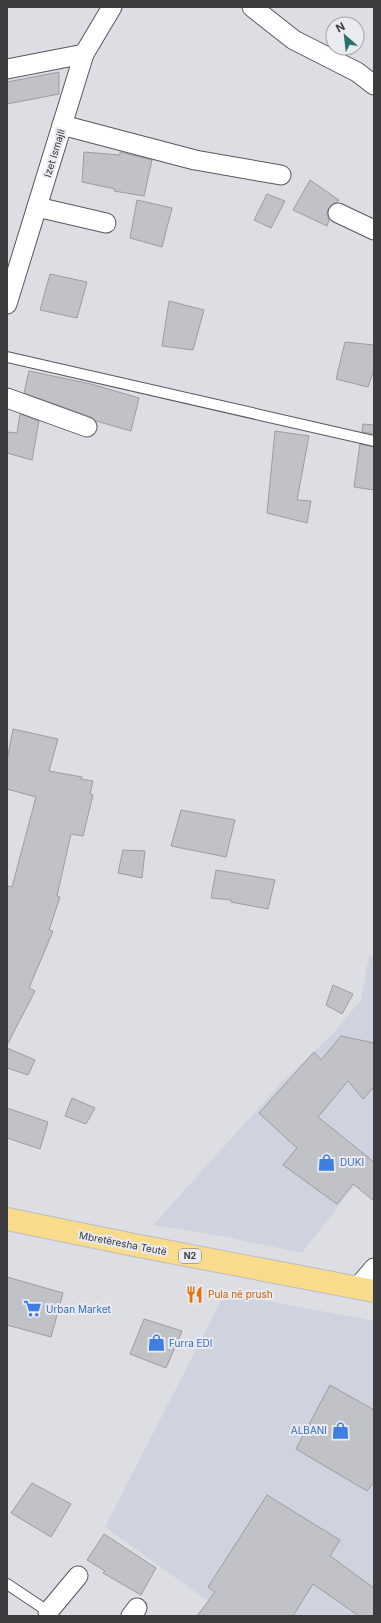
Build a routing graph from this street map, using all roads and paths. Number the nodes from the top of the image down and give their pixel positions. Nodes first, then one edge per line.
1 (112, 7) edge
2 (252, 7) edge
3 (84, 54) junction
4 (7, 69) edge
5 (374, 86) edge
6 (62, 125) junction
7 (281, 175) dead end
8 (37, 207) junction
9 (338, 214) dead end
10 (106, 223) dead end
11 (374, 230) edge
12 (7, 304) edge
13 (7, 357) edge
14 (7, 398) edge
15 (87, 427) dead end
16 (374, 441) edge
17 (7, 1219) edge
18 (374, 1268) edge
19 (366, 1290) edge
20 (78, 1576) dead end
21 (7, 1584) edge
22 (51, 1614) edge

1 - 3 street, Izet Ismajli
2 - 5 street
3 - 4 street
3 - 6 street, Izet Ismajli
6 - 7 street
6 - 8 street, Izet Ismajli
8 - 10 street
8 - 12 street, Izet Ismajli
9 - 11 street
13 - 16 lane
14 - 15 street
17 - 19 main road, Mbretëresha Teutë / N2
18 - 19 street, Mbretëresha Teutë
20 - 22 street
21 - 22 lane

